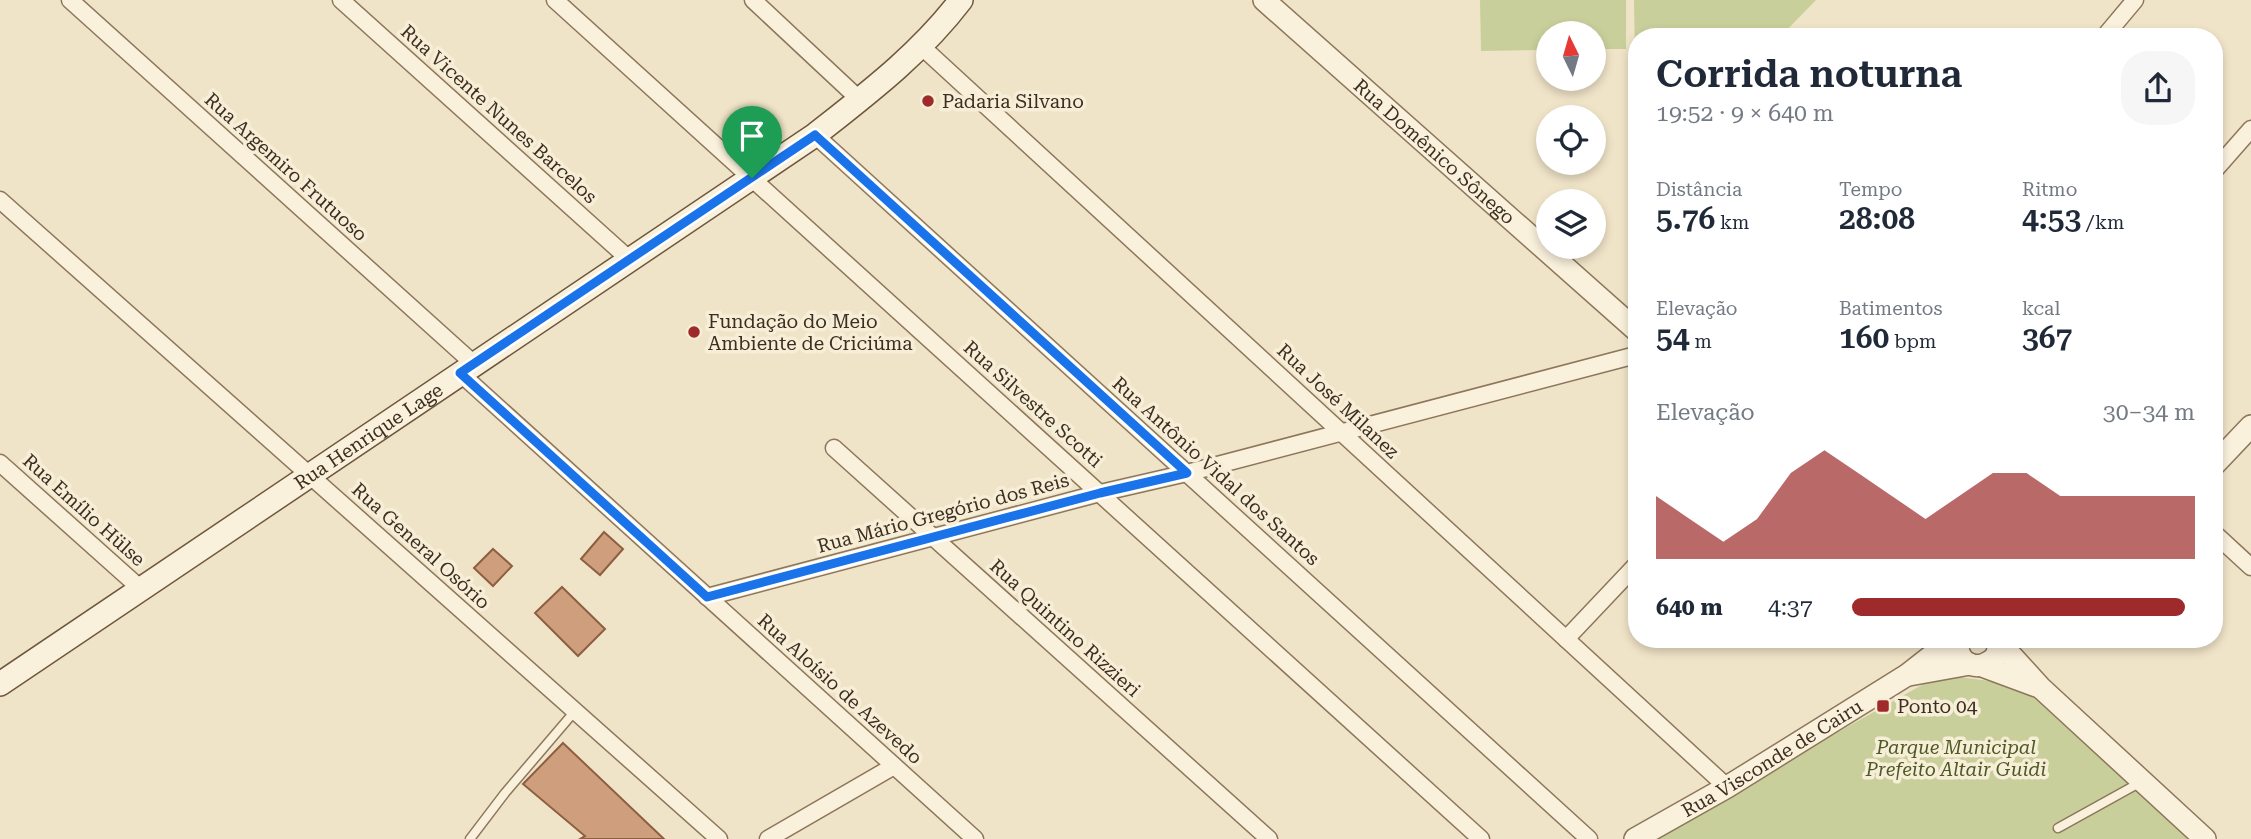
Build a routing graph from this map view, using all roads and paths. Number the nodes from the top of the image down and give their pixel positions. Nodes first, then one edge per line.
1 (70, 0) edge
2 (341, 0) edge
3 (555, 0) edge
4 (753, 0) edge
5 (961, 0) edge
6 (1264, 0) edge
7 (2135, 0) edge
8 (2112, 28) edge
9 (921, 46) junction
10 (860, 100) junction
11 (2251, 129) edge
12 (815, 135) junction
13 (2223, 162) edge
14 (752, 178) junction
15 (0, 200) edge
16 (630, 260) junction
17 (1628, 323) edge
18 (1628, 357) edge
19 (467, 369) junction
20 (2251, 426) edge
21 (1341, 432) junction
22 (834, 448) dead end
23 (2223, 456) edge
24 (0, 463) edge
25 (1187, 473) junction
26 (309, 475) junction
27 (1100, 493) junction
28 (934, 538) junction
29 (2223, 541) edge
30 (2251, 567) edge
31 (1628, 573) edge
32 (141, 589) junction
33 (707, 597) junction
34 (1566, 639) junction
35 (1944, 648) edge
36 (1959, 648) edge
37 (1998, 648) edge
38 (2005, 648) edge
39 (1976, 665) junction
40 (1907, 675) junction
41 (0, 684) edge
42 (2041, 688) junction
43 (575, 711) junction
44 (894, 766) junction
45 (2142, 782) junction
46 (1727, 787) junction
47 (2058, 828) dead end
48 (470, 839) edge
49 (719, 839) edge
50 (768, 839) edge
51 (975, 839) edge
52 (1269, 839) edge
53 (1481, 839) edge
54 (1589, 839) edge
55 (1635, 839) edge
56 (2205, 839) edge

1 - 19 street, Rua Argemiro Frutuoso
2 - 16 street, Rua Vicente Nunes Barcelos
3 - 14 street, Rua Silvestre Scotti
4 - 10 street
5 - 9 main road, Rua Henrique Lage
6 - 17 street, Rua Domênico Sônego
7 - 8 street
9 - 10 main road, Rua Henrique Lage
9 - 21 street, Rua José Milanez
10 - 12 main road, Rua Henrique Lage
11 - 13 street
12 - 14 main road, Rua Henrique Lage
12 - 25 street, Rua Antônio Vidal dos Santos
14 - 16 main road, Rua Henrique Lage
14 - 27 street, Rua Silvestre Scotti
15 - 26 street, Rua General Osório
16 - 19 main road, Rua Henrique Lage
18 - 21 street, Rua Mário Gregório dos Reis
19 - 26 main road, Rua Henrique Lage
19 - 33 street, Rua Aloísio de Azevedo
20 - 23 street
21 - 25 street, Rua Mário Gregório dos Reis
21 - 34 street, Rua José Milanez
22 - 28 street, Rua Quintino Rizzieri
24 - 32 street, Rua Emílio Hülse
25 - 27 street, Rua Mário Gregório dos Reis
25 - 54 street, Rua Antônio Vidal dos Santos
26 - 32 main road, Rua Henrique Lage
26 - 43 street, Rua General Osório
27 - 28 street, Rua Mário Gregório dos Reis
27 - 53 street, Rua Silvestre Scotti
28 - 33 street, Rua Mário Gregório dos Reis
28 - 52 street, Rua Quintino Rizzieri
29 - 30 street
31 - 34 street
32 - 41 main road, Rua Henrique Lage
33 - 44 street, Rua Aloísio de Azevedo
34 - 46 street, Rua José Milanez
35 - 40 street, Rua Visconde de Cairu
36 - 39 street
37 - 39 street
38 - 42 street
39 - 40 street, Rua Visconde de Cairu
39 - 42 street
40 - 46 street, Rua Visconde de Cairu
42 - 45 street
43 - 48 lane
43 - 49 street, Rua General Osório
44 - 50 street
44 - 51 street, Rua Aloísio de Azevedo
45 - 47 lane
45 - 56 street
46 - 55 street, Rua Visconde de Cairu

